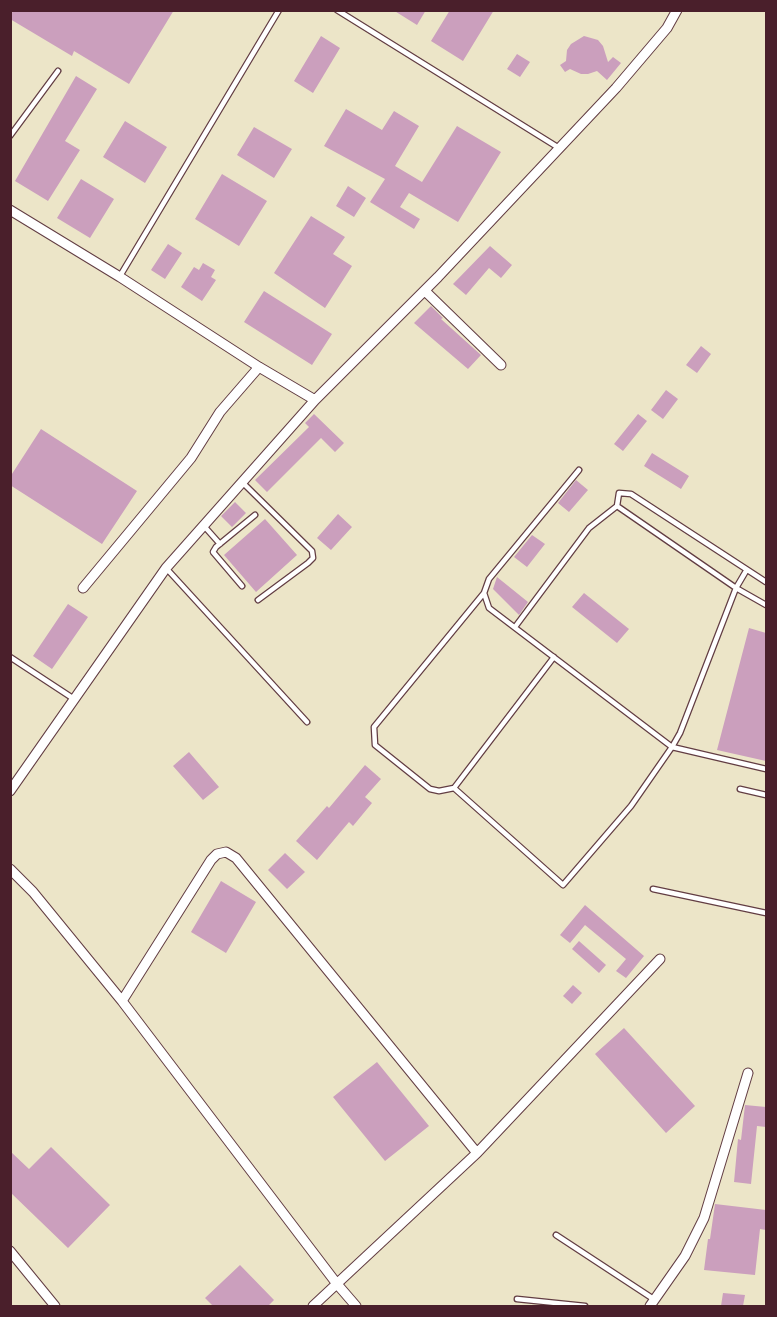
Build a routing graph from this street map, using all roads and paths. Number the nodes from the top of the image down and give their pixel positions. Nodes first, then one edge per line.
1 (279, 10) edge
2 (337, 10) edge
3 (677, 10) edge
4 (58, 71) dead end
5 (10, 136) edge
6 (560, 149) junction
7 (10, 210) edge
8 (120, 277) junction
9 (425, 291) junction
10 (501, 365) dead end
11 (259, 367) junction
12 (315, 400) junction
13 (579, 470) dead end
14 (242, 482) junction
15 (618, 506) junction
16 (255, 515) dead end
17 (204, 525) junction
18 (220, 544) junction
19 (166, 568) junction
20 (746, 571) junction
21 (766, 582) edge
22 (242, 586) dead end
23 (82, 588) dead end
24 (736, 588) junction
25 (484, 593) junction
26 (258, 600) dead end
27 (766, 605) edge
28 (515, 627) junction
29 (10, 657) edge
30 (554, 657) junction
31 (74, 699) junction
32 (307, 722) dead end
33 (672, 747) junction
34 (766, 769) edge
35 (454, 788) junction
36 (741, 789) dead end
37 (10, 791) edge
38 (766, 795) edge
39 (10, 869) edge
40 (653, 889) dead end
41 (766, 913) edge
42 (660, 959) dead end
43 (122, 1001) junction
44 (748, 1073) dead end
45 (477, 1153) junction
46 (556, 1235) dead end
47 (10, 1251) edge
48 (337, 1284) junction
49 (517, 1299) dead end
50 (652, 1303) edge
51 (55, 1306) edge
52 (313, 1306) edge
53 (355, 1306) edge
54 (585, 1306) edge

1 - 8 lane
2 - 6 lane
3 - 6 street
4 - 5 lane
6 - 9 street
7 - 8 street
8 - 11 street
9 - 10 street
9 - 12 street
11 - 12 street
11 - 23 street
12 - 14 street
13 - 25 lane
14 - 17 street
14 - 26 lane
15 - 20 lane
15 - 24 lane
15 - 28 lane
16 - 18 lane
17 - 18 lane
17 - 19 street
18 - 22 lane
19 - 31 street
19 - 32 lane
20 - 21 lane
20 - 24 lane
24 - 27 lane
24 - 33 lane
25 - 28 lane
25 - 35 lane
28 - 30 lane
29 - 31 lane
30 - 33 lane
30 - 35 lane
31 - 37 street
33 - 34 lane
33 - 35 lane
36 - 38 lane
39 - 43 street
40 - 41 lane
42 - 45 street
43 - 45 street
43 - 48 street
44 - 50 street
45 - 48 street
46 - 50 lane
47 - 51 street
48 - 52 street
48 - 53 street
49 - 54 lane

